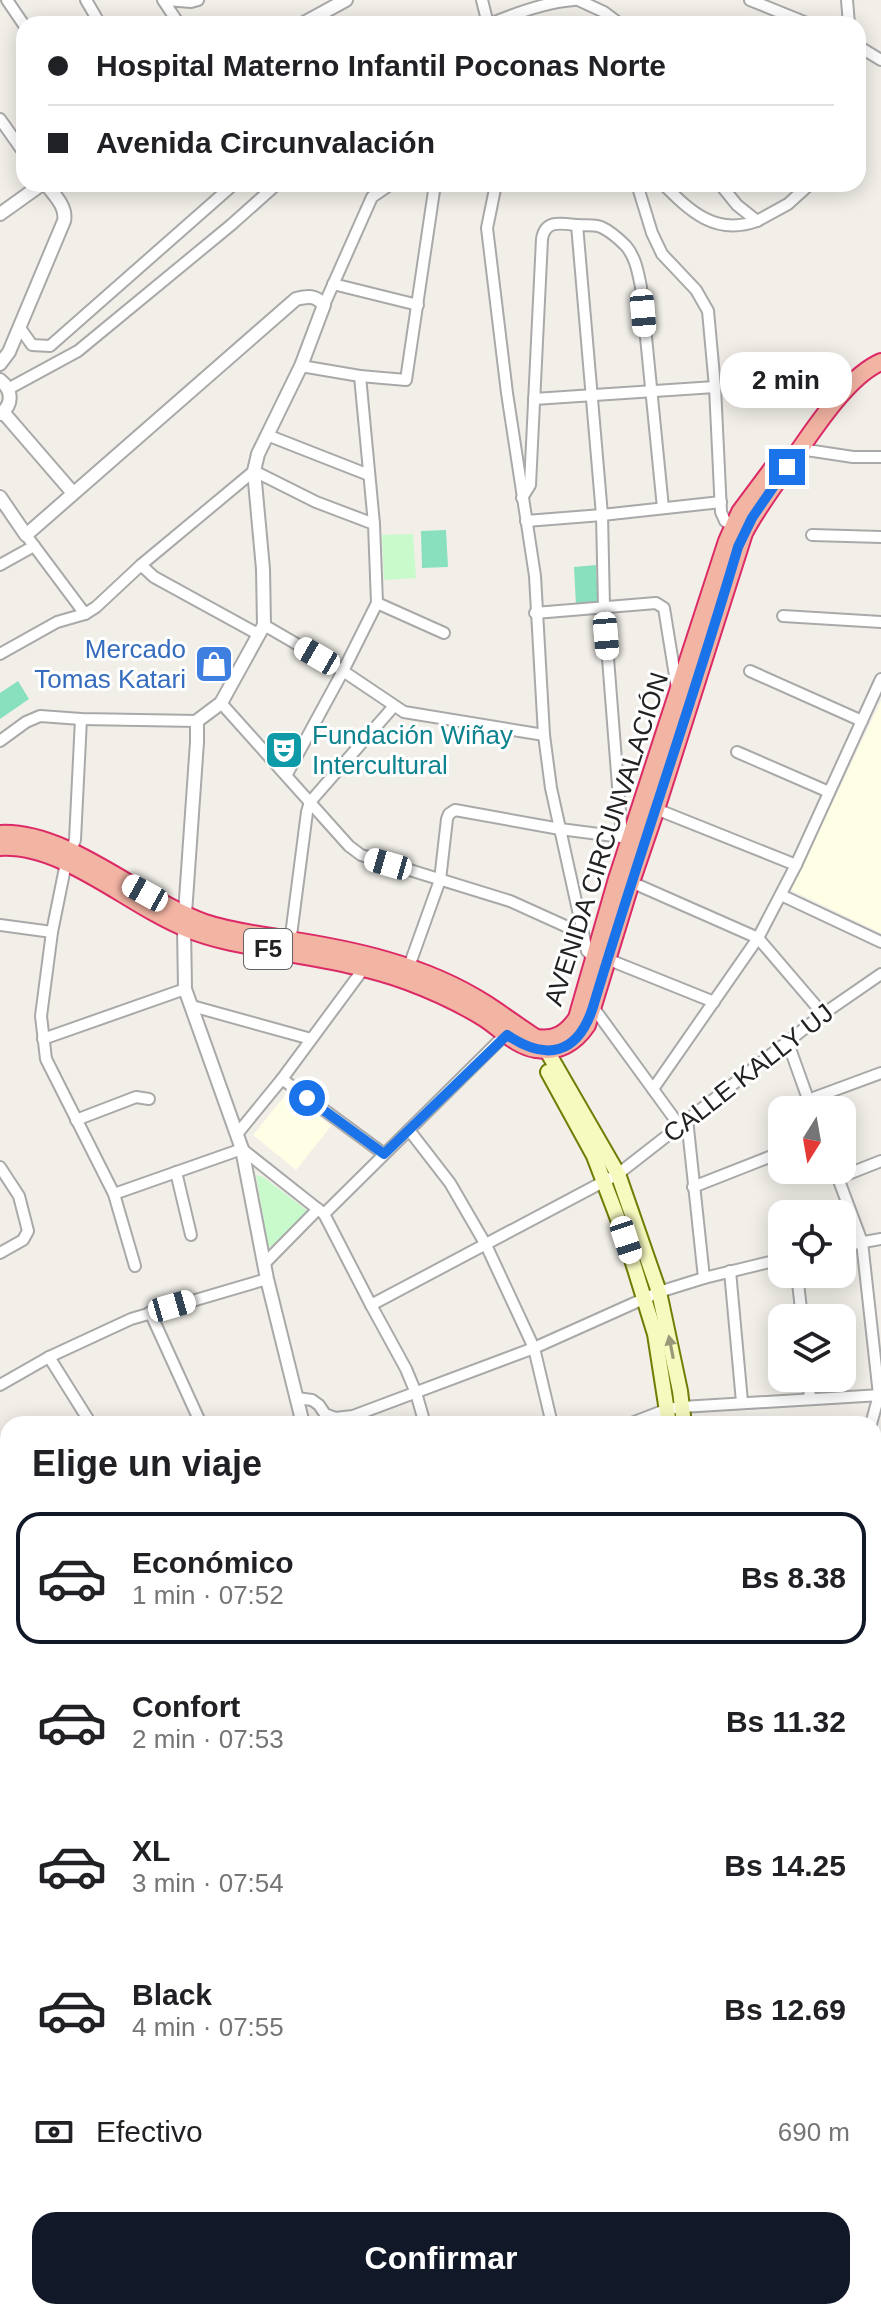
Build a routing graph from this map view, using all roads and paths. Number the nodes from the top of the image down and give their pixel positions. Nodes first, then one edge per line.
1 (164, 0) edge
2 (198, 0) edge
3 (345, 0) edge
4 (576, 0) edge
5 (750, 0) edge
6 (316, 16) edge
7 (507, 16) edge
8 (609, 16) edge
9 (789, 16) edge
10 (0, 119) edge
11 (16, 142) edge
12 (32, 192) edge
13 (50, 192) edge
14 (225, 192) edge
15 (267, 192) edge
16 (379, 192) edge
17 (434, 192) edge
18 (494, 192) edge
19 (640, 192) edge
20 (671, 192) edge
21 (726, 192) edge
22 (801, 192) edge
23 (0, 214) edge
24 (757, 221) junction
25 (577, 225) junction
26 (333, 284) junction
27 (324, 305) junction
28 (418, 305) junction
29 (20, 328) junction
30 (881, 351) edge
31 (9, 352) junction
32 (881, 362) edge
33 (0, 364) edge
34 (301, 366) junction
35 (360, 376) junction
36 (4, 384) edge
37 (715, 387) junction
38 (651, 391) junction
39 (592, 394) junction
40 (534, 399) junction
41 (2, 413) edge
42 (267, 435) junction
43 (800, 449) junction
44 (881, 457) edge
45 (254, 471) junction
46 (369, 475) junction
47 (73, 493) junction
48 (0, 497) edge
49 (522, 498) junction
50 (721, 502) junction
51 (663, 508) junction
52 (602, 515) junction
53 (526, 521) junction
54 (374, 524) junction
55 (738, 530) junction
56 (812, 535) dead end
57 (881, 537) edge
58 (30, 540) junction
59 (0, 565) edge
60 (141, 565) junction
61 (377, 603) junction
62 (604, 607) junction
63 (535, 613) junction
64 (85, 614) junction
65 (783, 616) dead end
66 (881, 622) edge
67 (261, 630) junction
68 (444, 633) dead end
69 (0, 654) edge
70 (343, 671) junction
71 (750, 671) dead end
72 (881, 679) edge
73 (685, 686) junction
74 (221, 703) junction
75 (394, 706) junction
76 (81, 719) junction
77 (197, 721) junction
78 (862, 721) junction
79 (544, 735) junction
80 (0, 741) edge
81 (737, 752) dead end
82 (287, 774) junction
83 (829, 792) junction
84 (310, 802) junction
85 (656, 809) junction
86 (560, 829) junction
87 (0, 834) edge
88 (626, 839) junction
89 (0, 847) edge
90 (69, 858) junction
91 (796, 865) junction
92 (440, 880) junction
93 (631, 882) junction
94 (781, 895) junction
95 (185, 922) junction
96 (0, 925) edge
97 (52, 932) junction
98 (583, 934) junction
99 (758, 938) junction
100 (881, 942) edge
101 (289, 946) junction
102 (602, 960) junction
103 (364, 968) junction
104 (406, 974) junction
105 (881, 974) edge
106 (185, 989) junction
107 (714, 1002) junction
108 (192, 1006) junction
109 (587, 1006) junction
110 (823, 1014) junction
111 (511, 1030) junction
112 (43, 1039) junction
113 (311, 1039) junction
114 (788, 1043) junction
115 (542, 1045) junction
116 (881, 1073) edge
117 (282, 1079) junction
118 (653, 1089) junction
119 (807, 1096) edge
120 (830, 1096) edge
121 (149, 1099) dead end
122 (76, 1120) junction
123 (683, 1122) junction
124 (409, 1130) junction
125 (237, 1134) junction
126 (242, 1149) junction
127 (384, 1154) junction
128 (768, 1158) edge
129 (881, 1161) edge
130 (0, 1167) edge
131 (856, 1168) edge
132 (176, 1172) junction
133 (612, 1178) junction
134 (840, 1184) edge
135 (693, 1187) junction
136 (114, 1194) junction
137 (321, 1212) junction
138 (191, 1235) dead end
139 (881, 1239) edge
140 (862, 1242) junction
141 (856, 1243) edge
142 (486, 1245) junction
143 (0, 1253) edge
144 (768, 1262) edge
145 (264, 1264) junction
146 (135, 1266) dead end
147 (730, 1271) junction
148 (704, 1278) junction
149 (267, 1279) junction
150 (652, 1295) junction
151 (371, 1305) junction
152 (150, 1312) junction
153 (534, 1348) junction
154 (49, 1357) junction
155 (0, 1385) edge
156 (809, 1392) edge
157 (416, 1393) junction
158 (880, 1395) edge
159 (297, 1398) junction
160 (810, 1398) junction
161 (742, 1402) junction
162 (673, 1413) edge
163 (86, 1416) edge
164 (197, 1416) edge
165 (301, 1416) edge
166 (330, 1416) edge
167 (353, 1416) edge
168 (423, 1416) edge
169 (550, 1416) edge
170 (873, 1416) edge

1 - 2 street
3 - 6 street
4 - 7 street
4 - 8 street
5 - 9 street
10 - 11 street
12 - 23 street
13 - 29 street
14 - 29 street
15 - 36 street
16 - 26 street
17 - 28 street
18 - 49 street
19 - 37 street
20 - 24 street
21 - 24 street
22 - 24 street
25 - 38 street
25 - 39 street
25 - 40 street
26 - 27 street
26 - 28 street
27 - 34 street
27 - 47 street
28 - 35 street
29 - 31 street
30 - 55 highway, AVENIDA CIRCUNVALACIÓN
31 - 33 street
31 - 36 street
32 - 43 highway, AVENIDA CIRCUNVALACIÓN
34 - 35 street
34 - 42 street
35 - 46 street
36 - 41 street
37 - 38 street
37 - 50 street
38 - 39 street
38 - 51 street
39 - 40 street
39 - 52 street
40 - 49 street
41 - 47 street
42 - 45 street
42 - 46 street
43 - 44 street
43 - 55 highway, AVENIDA CIRCUNVALACIÓN
45 - 54 street
45 - 60 street
45 - 67 street
46 - 54 street
47 - 58 street
48 - 58 street
49 - 53 street
50 - 51 street
50 - 55 street
51 - 52 street
52 - 53 street
52 - 62 street
53 - 63 street
54 - 61 street
55 - 73 highway, AVENIDA CIRCUNVALACIÓN
56 - 57 street
58 - 59 street
58 - 64 street
60 - 64 street
60 - 67 street
61 - 68 street
61 - 70 street
62 - 63 street
62 - 73 street
62 - 88 street
63 - 79 street
64 - 69 street
65 - 66 street
67 - 70 street
67 - 74 street
70 - 75 street
70 - 82 street
71 - 78 street
72 - 78 street
73 - 85 highway, AVENIDA CIRCUNVALACIÓN
73 - 88 highway, AVENIDA CIRCUNVALACIÓN
74 - 77 street
74 - 82 street
75 - 79 street
75 - 84 street
76 - 77 street
76 - 80 street
76 - 90 street
77 - 95 street
78 - 83 street
79 - 86 street
81 - 83 street
82 - 84 street
83 - 91 street
84 - 92 street
84 - 101 street
85 - 91 street
85 - 93 highway, AVENIDA CIRCUNVALACIÓN
86 - 88 street
86 - 92 street
86 - 98 street
87 - 90 highway, AVENIDA CIRCUNVALACIÓN / F5
88 - 102 highway, AVENIDA CIRCUNVALACIÓN
89 - 90 highway, AVENIDA CIRCUNVALACIÓN / F5
90 - 95 highway, AVENIDA CIRCUNVALACIÓN / F5
90 - 97 street
91 - 94 street
92 - 98 street
92 - 104 street
93 - 99 street
93 - 102 highway, AVENIDA CIRCUNVALACIÓN
94 - 99 street
94 - 100 street
95 - 101 highway, AVENIDA CIRCUNVALACIÓN / F5
95 - 106 street
96 - 97 street
97 - 112 street
98 - 102 street
99 - 107 street
99 - 110 street
101 - 103 highway, AVENIDA CIRCUNVALACIÓN / F5
101 - 104 highway, AVENIDA CIRCUNVALACIÓN / F5
102 - 107 street
102 - 109 highway, AVENIDA CIRCUNVALACIÓN
103 - 104 highway, AVENIDA CIRCUNVALACIÓN / F5
103 - 113 street
104 - 111 highway, AVENIDA CIRCUNVALACIÓN / F5
105 - 110 street, CALLE KALLY UJ
106 - 108 street
106 - 112 street
107 - 118 street
108 - 113 street
108 - 125 street
109 - 115 highway, AVENIDA CIRCUNVALACIÓN
109 - 118 street
110 - 114 street, CALLE KALLY UJ
111 - 115 highway, AVENIDA CIRCUNVALACIÓN / F5
111 - 124 street
112 - 122 street
113 - 117 street
114 - 119 street
114 - 123 street, CALLE KALLY UJ
115 - 133 main road
116 - 120 street
117 - 125 street
117 - 127 street
118 - 123 street
121 - 122 street
122 - 136 street
123 - 133 street, CALLE KALLY UJ
123 - 135 street
124 - 127 street
124 - 142 street
125 - 126 street
126 - 132 street
126 - 137 street
126 - 145 street
127 - 137 street
128 - 135 street
129 - 131 street
130 - 143 street
132 - 136 street
132 - 138 street
133 - 142 street, CALLE KALLY UJ
133 - 150 main road
134 - 140 street
135 - 148 street
136 - 146 street
137 - 145 street
137 - 151 street
139 - 140 street
140 - 141 street
140 - 158 street
142 - 151 street, CALLE KALLY UJ
142 - 153 street
144 - 147 street
145 - 149 street
147 - 148 street
147 - 161 street
148 - 150 street
149 - 152 street
149 - 159 street
150 - 153 street
150 - 162 main road
151 - 157 street
152 - 154 street
152 - 164 street
153 - 157 street
153 - 169 street
154 - 155 street
154 - 163 street
156 - 160 street
157 - 167 street
157 - 168 street
158 - 160 street
158 - 170 street
159 - 165 street
159 - 166 street
160 - 161 street
161 - 162 street

